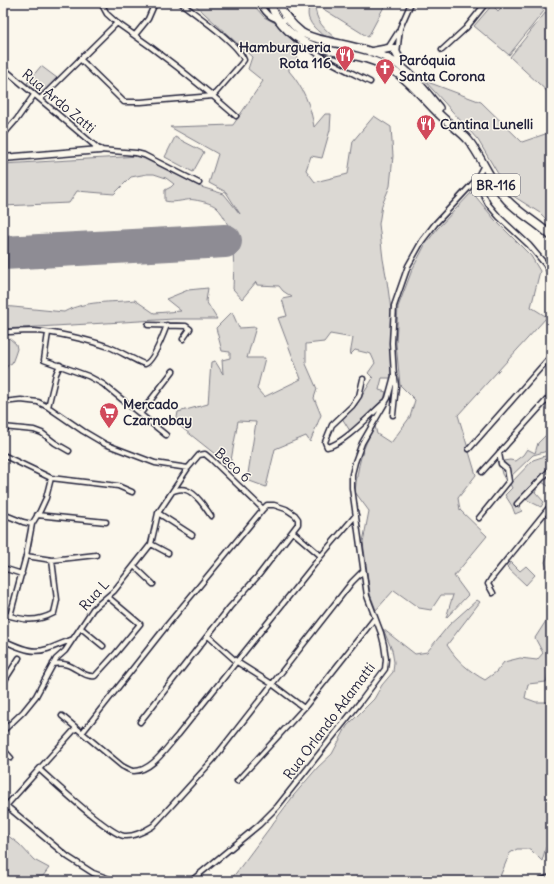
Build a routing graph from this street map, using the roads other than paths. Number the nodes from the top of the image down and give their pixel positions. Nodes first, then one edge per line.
1 (101, 3) edge
2 (155, 3) edge
3 (181, 3) edge
4 (260, 3) edge
5 (270, 3) edge
6 (278, 3) edge
7 (411, 3) edge
8 (486, 3) edge
9 (289, 20) junction
10 (280, 21) junction
11 (117, 23) junction
12 (400, 28) junction
13 (135, 35) junction
14 (307, 39) junction
15 (388, 48) junction
16 (442, 50) dead end
17 (370, 52) junction
18 (398, 53) junction
19 (333, 57) junction
20 (80, 59) junction
21 (384, 61) junction
22 (392, 65) junction
23 (401, 67) junction
24 (3, 68) edge
25 (370, 82) dead end
26 (34, 94) junction
27 (213, 96) junction
28 (40, 99) junction
29 (236, 116) dead end
30 (451, 125) junction
31 (3, 135) edge
32 (100, 150) junction
33 (3, 158) edge
34 (484, 164) junction
35 (476, 180) junction
36 (199, 183) dead end
37 (551, 236) edge
38 (551, 274) edge
39 (167, 324) junction
40 (148, 325) dead end
41 (3, 332) edge
42 (48, 333) junction
43 (183, 339) dead end
44 (551, 356) edge
45 (60, 365) junction
46 (173, 371) dead end
47 (394, 376) junction
48 (363, 379) dead end
49 (551, 395) edge
50 (388, 398) junction
51 (3, 402) edge
52 (48, 407) junction
53 (140, 414) junction
54 (393, 415) dead end
55 (3, 427) edge
56 (166, 435) dead end
57 (469, 449) dead end
58 (69, 451) dead end
59 (500, 453) junction
60 (3, 455) edge
61 (188, 468) junction
62 (551, 468) edge
63 (482, 472) dead end
64 (51, 478) junction
65 (172, 491) junction
66 (132, 492) dead end
67 (517, 504) dead end
68 (263, 508) junction
69 (550, 508) edge
70 (158, 513) junction
71 (3, 514) edge
72 (37, 515) junction
73 (356, 515) junction
74 (211, 516) dead end
75 (479, 518) dead end
76 (106, 522) dead end
77 (32, 524) junction
78 (293, 532) junction
79 (192, 535) dead end
80 (151, 544) junction
81 (168, 553) dead end
82 (96, 555) dead end
83 (26, 556) junction
84 (321, 556) junction
85 (52, 560) junction
86 (134, 566) junction
87 (3, 568) edge
88 (364, 571) junction
89 (22, 574) junction
90 (153, 584) dead end
91 (493, 593) dead end
92 (108, 597) junction
93 (3, 614) edge
94 (10, 616) junction
95 (375, 618) junction
96 (81, 628) junction
97 (208, 636) junction
98 (73, 639) junction
99 (3, 640) edge
100 (102, 646) dead end
101 (19, 658) dead end
102 (237, 662) junction
103 (53, 664) junction
104 (3, 683) edge
105 (272, 684) junction
106 (304, 708) junction
107 (62, 716) dead end
108 (140, 722) dead end
109 (76, 728) junction
110 (3, 730) edge
111 (82, 733) junction
112 (3, 750) edge
113 (11, 758) dead end
114 (40, 770) junction
115 (237, 781) dead end
116 (5, 805) edge
117 (551, 878) edge
118 (115, 881) edge
119 (191, 881) edge
120 (542, 881) edge

1 - 11 street
2 - 13 street
3 - 27 street
4 - 10 street
5 - 10 main road, BR-116
6 - 9 main road, BR-116
7 - 12 street
8 - 16 street
9 - 10 street
9 - 14 main road, BR-116
10 - 14 main road, BR-116
11 - 13 street
11 - 20 street
12 - 15 street
12 - 18 street
13 - 27 street
14 - 17 main road, BR-116
14 - 19 main road, BR-116
15 - 17 main road
15 - 18 main road
15 - 21 street
17 - 21 main road, BR-116
18 - 22 street
18 - 23 main road
19 - 21 main road, BR-116
19 - 25 street
20 - 27 street
20 - 28 street
21 - 22 main road, BR-116
22 - 23 main road, BR-116
22 - 30 main road, BR-116
23 - 30 main road, BR-116
24 - 26 street, Rua Ardo Zatti
26 - 28 street, Rua Ardo Zatti
26 - 31 street
27 - 29 street
28 - 32 street, Rua Ardo Zatti
30 - 34 main road, BR-116
32 - 33 street
32 - 36 street
34 - 35 street, Rua Orlando Adamatti
34 - 37 main road, BR-116
35 - 38 street
35 - 47 street, Rua Orlando Adamatti
39 - 40 street
39 - 42 street
39 - 43 street
41 - 42 street
42 - 45 street
44 - 57 street
45 - 52 street
45 - 53 street
46 - 53 street
47 - 50 street, Rua Orlando Adamatti
47 - 54 street
48 - 50 street
49 - 59 street
50 - 73 street, Rua Orlando Adamatti
51 - 52 street
52 - 61 street
53 - 56 street
55 - 58 street
59 - 63 street
59 - 75 street
60 - 64 street
61 - 65 street, Rua L
61 - 68 street, Beco 6
62 - 67 street
64 - 66 street
64 - 72 street
65 - 70 street, Rua L
65 - 74 street
68 - 78 street
68 - 111 street
69 - 91 street
70 - 79 street
70 - 80 street, Rua L
71 - 77 street
72 - 76 street
72 - 77 street
73 - 84 street
73 - 88 street, Rua Orlando Adamatti
77 - 83 street
78 - 84 street
78 - 97 street
80 - 81 street
80 - 86 street, Rua L
82 - 85 street
83 - 85 street
83 - 89 street
84 - 102 street
85 - 94 street
86 - 90 street
86 - 92 street, Rua L
87 - 89 street
88 - 95 street, Rua Orlando Adamatti
88 - 105 street
89 - 94 street
92 - 96 street, Rua L
92 - 103 street
93 - 94 street
95 - 106 street
95 - 119 street, Rua Orlando Adamatti
96 - 98 street, Rua L
96 - 100 street
97 - 102 street
97 - 108 street
98 - 99 street
98 - 103 street, Rua L
101 - 104 street
102 - 105 street
102 - 111 street
103 - 110 street, Rua L
105 - 106 street
105 - 114 street
106 - 115 street
107 - 109 street
109 - 111 street
109 - 114 street
112 - 113 street
114 - 116 street
116 - 118 street
117 - 120 street

